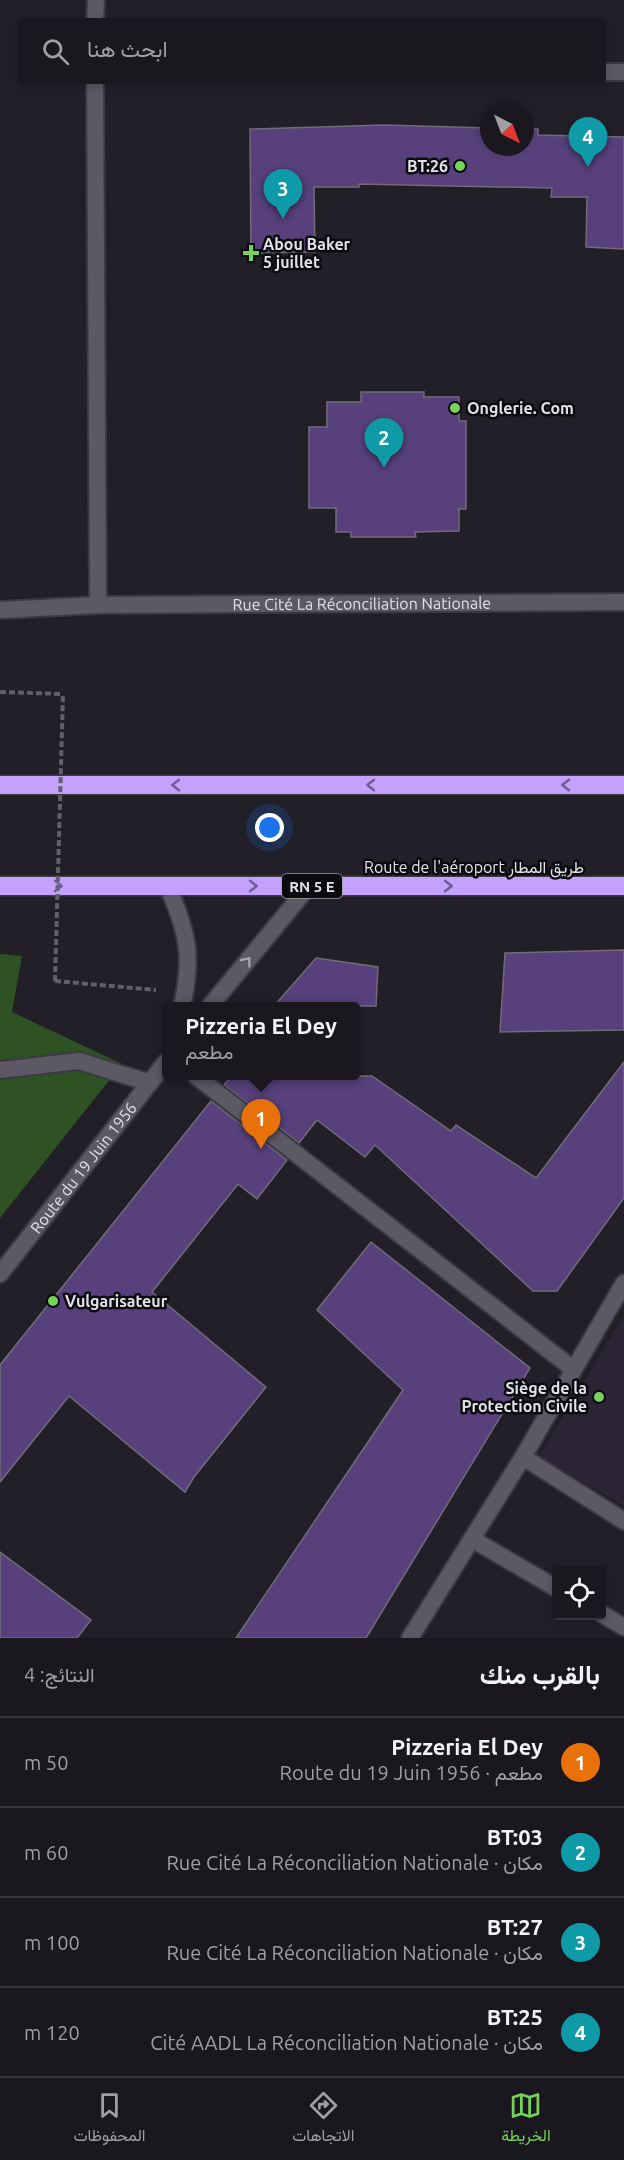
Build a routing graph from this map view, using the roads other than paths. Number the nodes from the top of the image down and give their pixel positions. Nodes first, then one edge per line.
1 (96, 0) edge
2 (95, 18) edge
3 (606, 72) edge
4 (624, 72) edge
5 (95, 84) edge
6 (624, 602) edge
7 (98, 605) junction
8 (0, 610) edge
9 (0, 785) edge
10 (624, 785) edge
11 (0, 886) edge
12 (309, 886) junction
13 (624, 886) edge
14 (168, 887) junction
15 (183, 1002) edge
16 (213, 1002) edge
17 (162, 1067) edge
18 (0, 1070) edge
19 (201, 1080) edge
20 (150, 1083) junction
21 (0, 1274) edge
22 (624, 1283) edge
23 (572, 1368) junction
24 (523, 1457) junction
25 (624, 1521) edge
26 (472, 1539) junction
27 (552, 1586) edge
28 (606, 1616) edge
29 (624, 1627) edge
30 (410, 1638) edge

1 - 2 street
3 - 4 street
5 - 7 street
6 - 7 street, Rue Cité La Réconciliation Nationale
7 - 8 street, Rue Cité La Réconciliation Nationale
10 -> 9 highway
11 -> 14 highway, Route de l'aéroport طريق المطار / RN 5 E
12 -> 13 highway, Route de l'aéroport طريق المطار / RN 5 E
14 -> 12 highway, Route de l'aéroport طريق المطار / RN 5 E
16 -> 12 street
14 - 15 street
17 - 20 street, Route du 19 Juin 1956
18 - 20 street
19 - 23 street
20 - 21 street, Route du 19 Juin 1956
22 - 23 street
23 - 24 street
24 - 25 street
24 - 26 street
26 - 27 street
26 - 30 street
28 - 29 street

